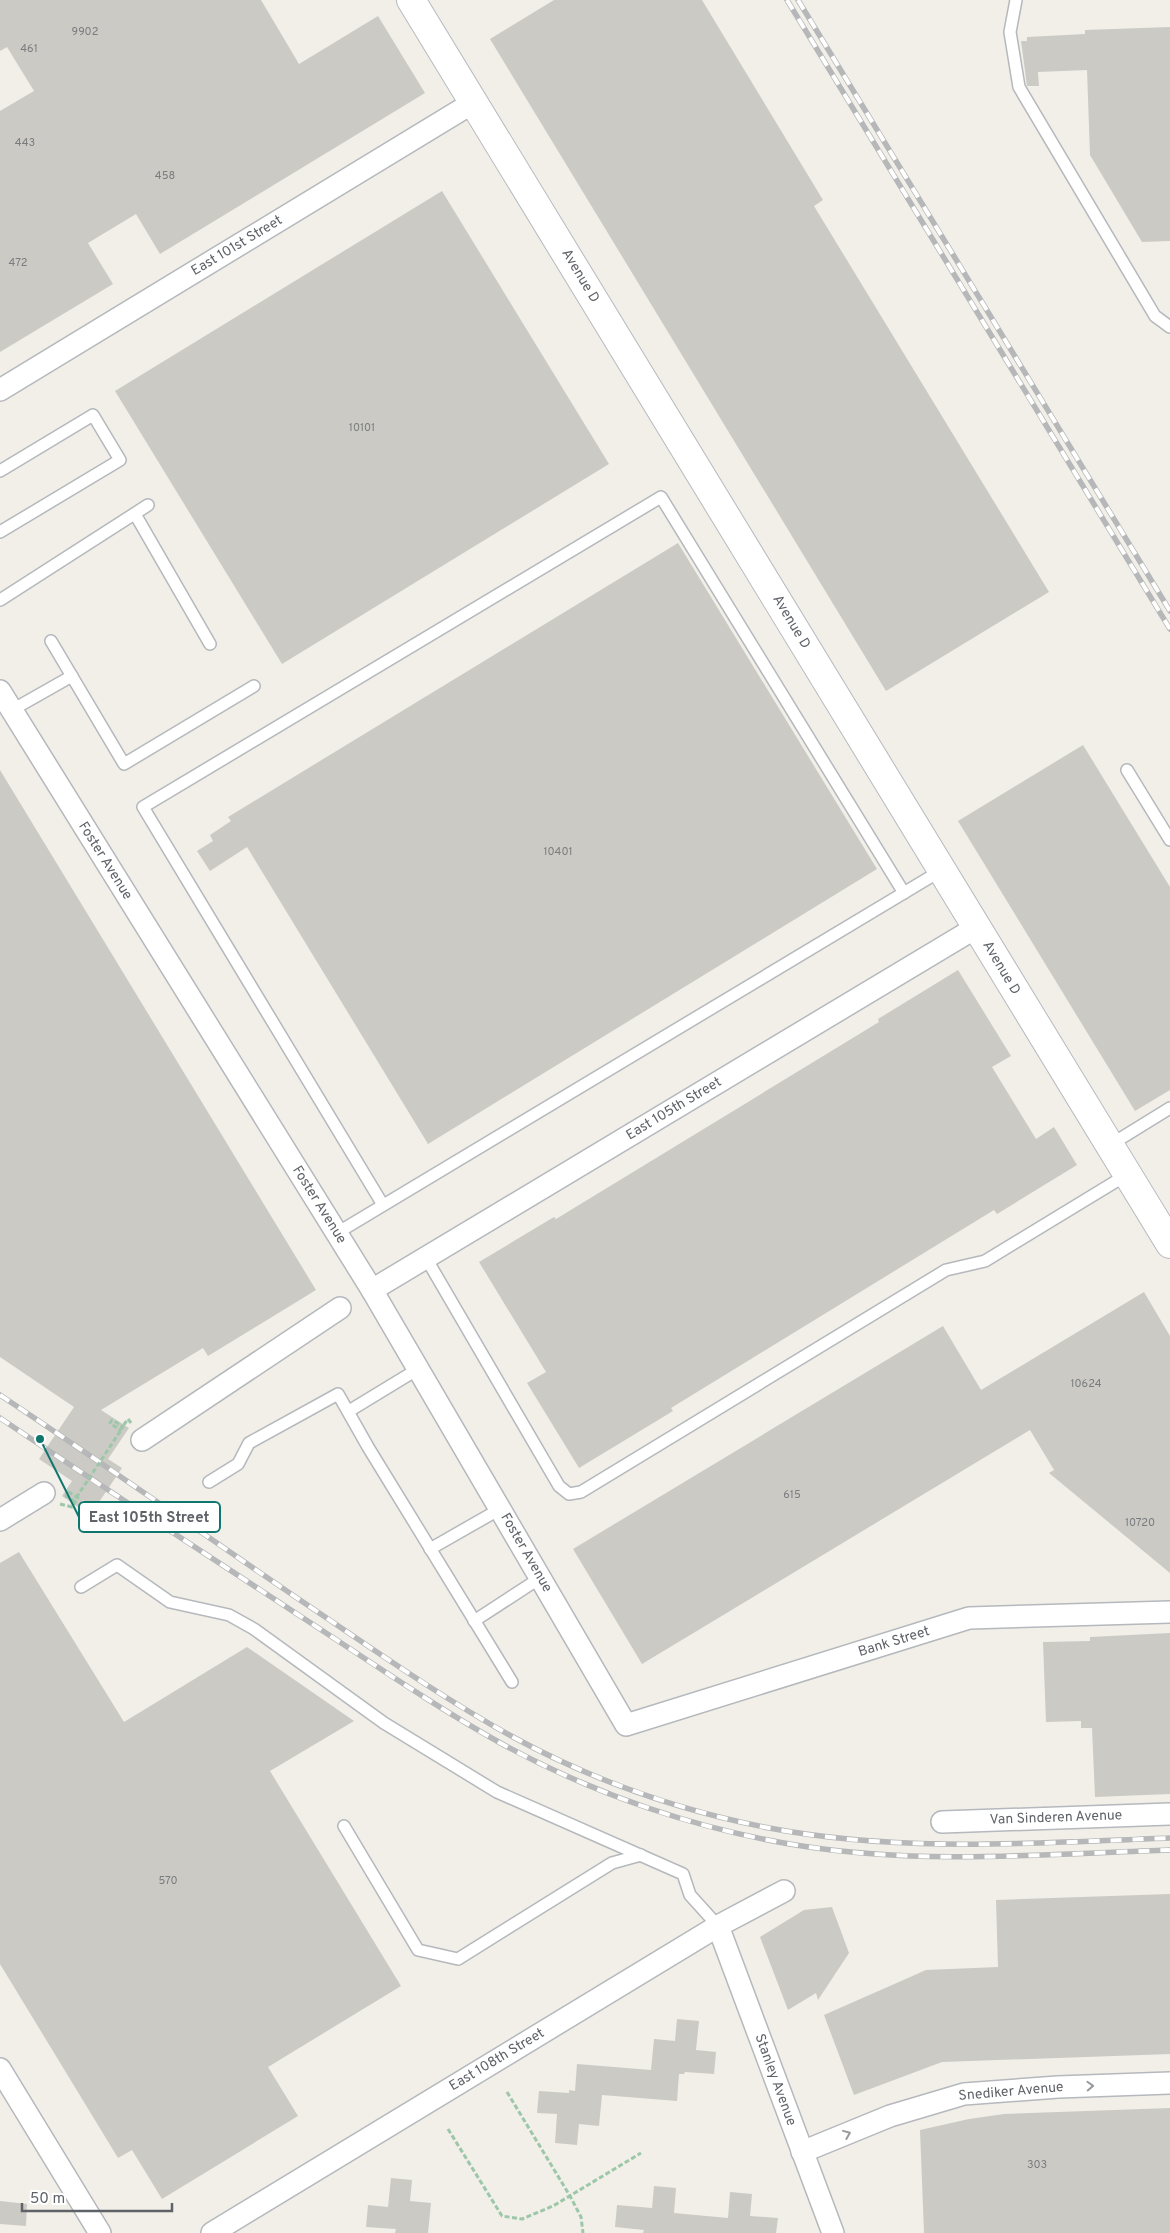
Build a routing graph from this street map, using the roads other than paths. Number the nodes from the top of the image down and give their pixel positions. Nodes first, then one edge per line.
1 (411, 0) edge
2 (1016, 0) edge
3 (474, 102) junction
4 (1170, 327) edge
5 (0, 390) edge
6 (0, 471) edge
7 (148, 505) dead end
8 (135, 514) junction
9 (0, 532) edge
10 (0, 600) edge
11 (51, 641) dead end
12 (210, 644) dead end
13 (72, 676) junction
14 (254, 686) dead end
15 (0, 692) edge
16 (12, 710) junction
17 (1127, 770) dead end
18 (1170, 840) edge
19 (942, 870) junction
20 (904, 893) junction
21 (977, 928) junction
22 (1170, 1108) edge
23 (1110, 1145) junction
24 (1128, 1174) junction
25 (383, 1205) junction
26 (337, 1233) junction
27 (1170, 1244) edge
28 (426, 1258) junction
29 (372, 1290) junction
30 (340, 1308) dead end
31 (418, 1369) junction
32 (349, 1411) junction
33 (142, 1440) dead end
34 (209, 1482) dead end
35 (44, 1493) dead end
36 (500, 1509) junction
37 (0, 1520) edge
38 (430, 1549) junction
39 (540, 1578) junction
40 (81, 1587) dead end
41 (1170, 1612) edge
42 (474, 1621) junction
43 (512, 1682) dead end
44 (626, 1725) joint
45 (1170, 1814) edge
46 (942, 1822) dead end
47 (344, 1826) dead end
48 (641, 1855) junction
49 (784, 1891) dead end
50 (718, 1926) junction
51 (0, 2069) edge
52 (1170, 2083) edge
53 (802, 2152) junction
54 (100, 2233) edge
55 (212, 2233) edge
56 (833, 2233) edge

1 - 3 main road, Avenue D
2 - 4 lane
3 - 5 street, East 101st Street
3 - 19 main road, Avenue D
6 - 9 lane
7 - 8 lane
8 - 10 lane
8 - 12 lane
11 - 13 lane
13 - 14 lane
13 - 16 lane
15 - 16 street, Foster Avenue
16 - 26 street, Foster Avenue
17 - 18 lane
19 - 20 lane
19 - 21 main road, Avenue D
20 - 25 lane
20 - 25 lane
21 - 23 main road, Avenue D
21 - 28 street, East 105th Street
22 - 23 lane
23 - 24 main road, Avenue D
24 - 27 main road, Avenue D
24 - 28 lane
25 - 26 lane
26 - 29 street, Foster Avenue
28 - 29 street, East 105th Street
29 - 31 street, Foster Avenue
30 - 33 street
31 - 32 lane
31 - 36 street, Foster Avenue
32 - 34 lane
32 - 38 lane
35 - 37 street
36 - 38 lane
36 - 39 street, Foster Avenue
38 - 42 lane
39 - 42 lane
39 - 44 street, Foster Avenue
40 - 48 lane
41 - 44 street, Bank Street
42 - 43 lane
45 - 46 street, Van Sinderen Avenue
47 - 48 lane
48 - 50 lane
49 - 50 street, East 108th Street
50 - 53 street, Stanley Avenue
50 - 55 street, East 108th Street
51 - 54 street
53 -> 52 street, Snediker Avenue
53 - 56 street, Stanley Avenue

